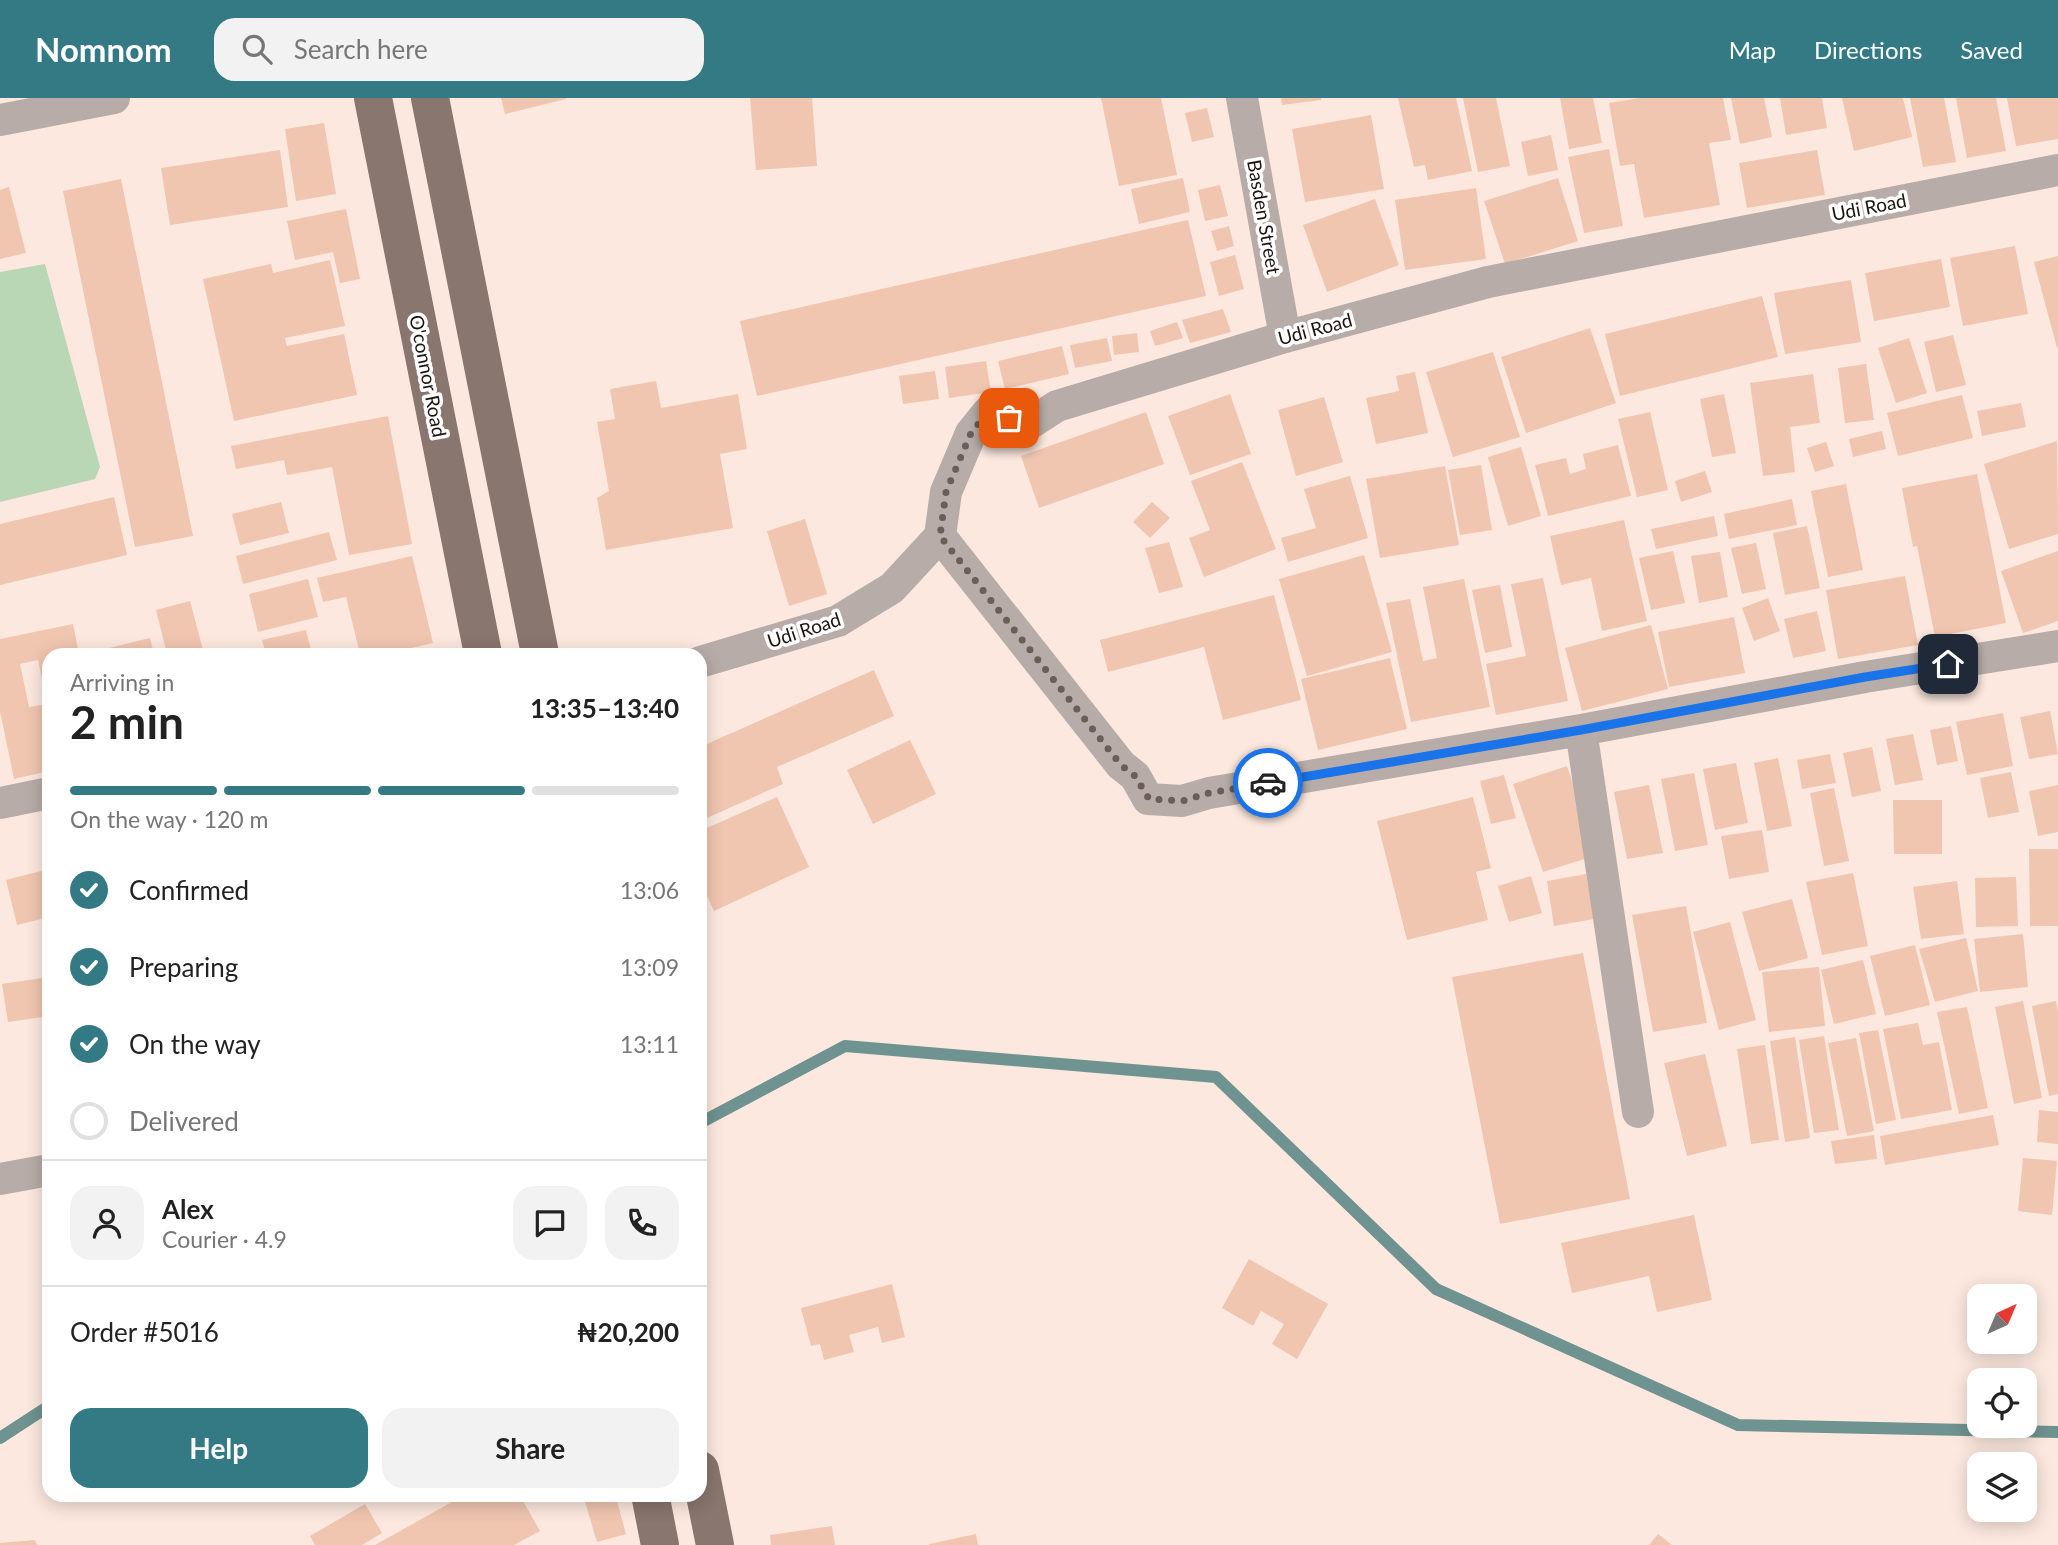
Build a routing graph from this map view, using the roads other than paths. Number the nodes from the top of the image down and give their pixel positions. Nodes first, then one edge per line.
1 (114, 98) edge
2 (373, 98) edge
3 (430, 98) edge
4 (1242, 98) edge
5 (0, 120) edge
6 (2058, 170) edge
7 (1285, 337) junction
8 (940, 536) junction
9 (2058, 646) edge
10 (482, 648) edge
11 (539, 648) edge
12 (707, 661) edge
13 (1581, 730) junction
14 (42, 794) edge
15 (0, 803) edge
16 (1638, 1112) dead end
17 (42, 1171) edge
18 (0, 1179) edge
19 (652, 1502) edge
20 (706, 1502) edge
21 (660, 1545) edge
22 (715, 1545) edge

1 - 5 street
2 - 10 main road, O'connor Road
3 - 11 main road
4 - 7 street, Basden Street
6 - 7 street, Udi Road
7 - 8 street, Udi Road
8 - 12 street, Udi Road
8 - 13 street
9 - 13 street
13 - 16 street
14 - 15 street
17 - 18 street
19 - 21 main road
20 - 22 main road

